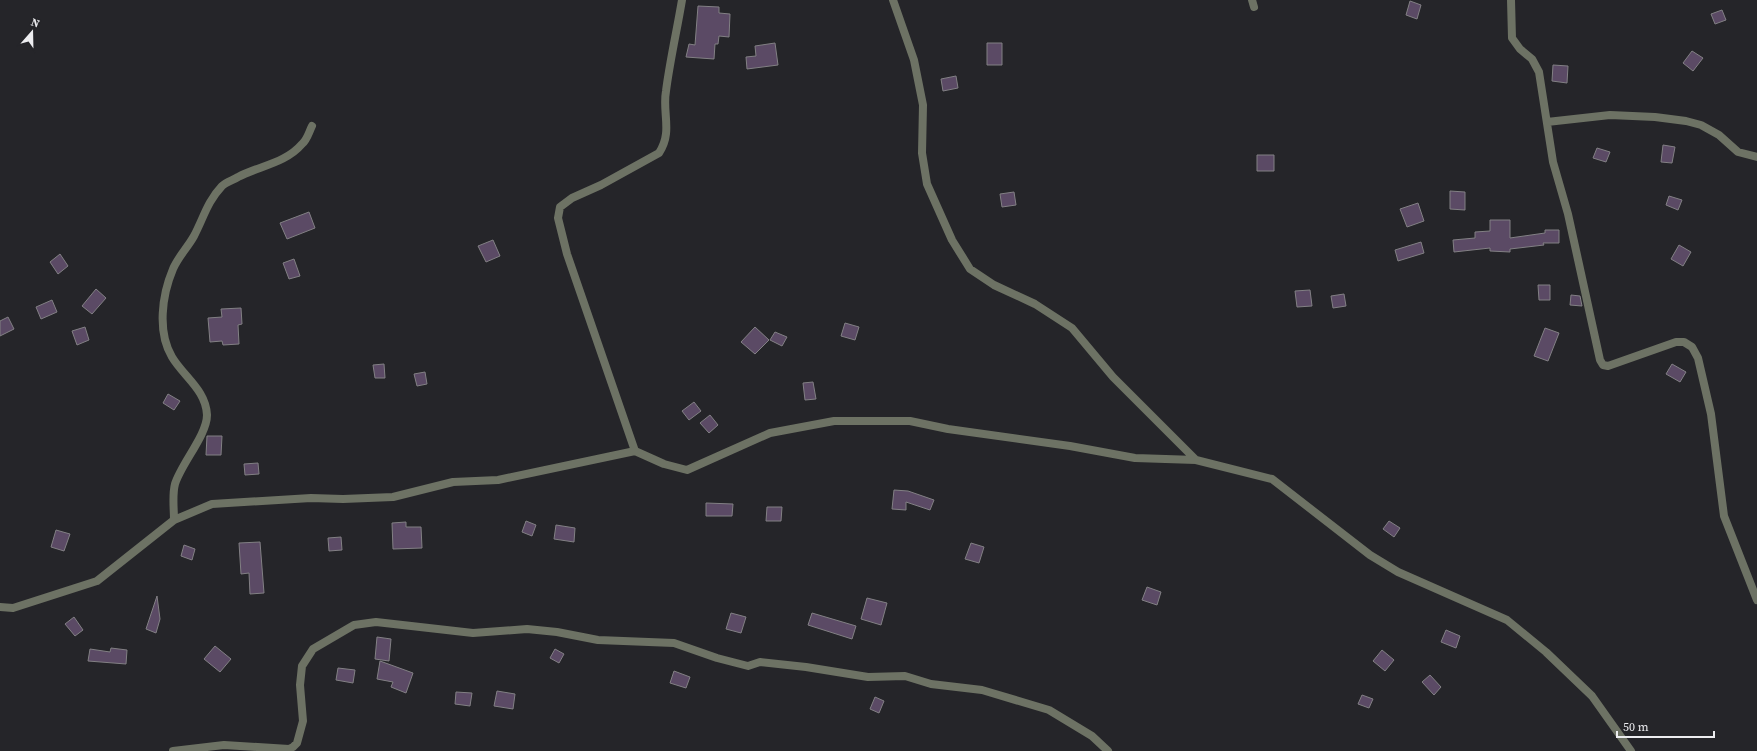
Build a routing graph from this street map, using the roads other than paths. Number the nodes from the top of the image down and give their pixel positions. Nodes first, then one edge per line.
1 (682, 0) edge
2 (893, 0) edge
3 (1512, 0) edge
4 (1547, 122) junction
5 (312, 126) dead end
6 (1757, 157) edge
7 (635, 451) junction
8 (1196, 460) junction
9 (174, 520) junction
10 (1757, 600) edge
11 (0, 607) edge
12 (173, 751) edge
13 (1108, 751) edge
14 (1631, 751) edge

1 - 7 street
2 - 8 street
3 - 4 street
4 - 6 street
4 - 10 street
5 - 9 street
7 - 8 street
7 - 9 street
8 - 14 street
9 - 11 street
12 - 13 street

